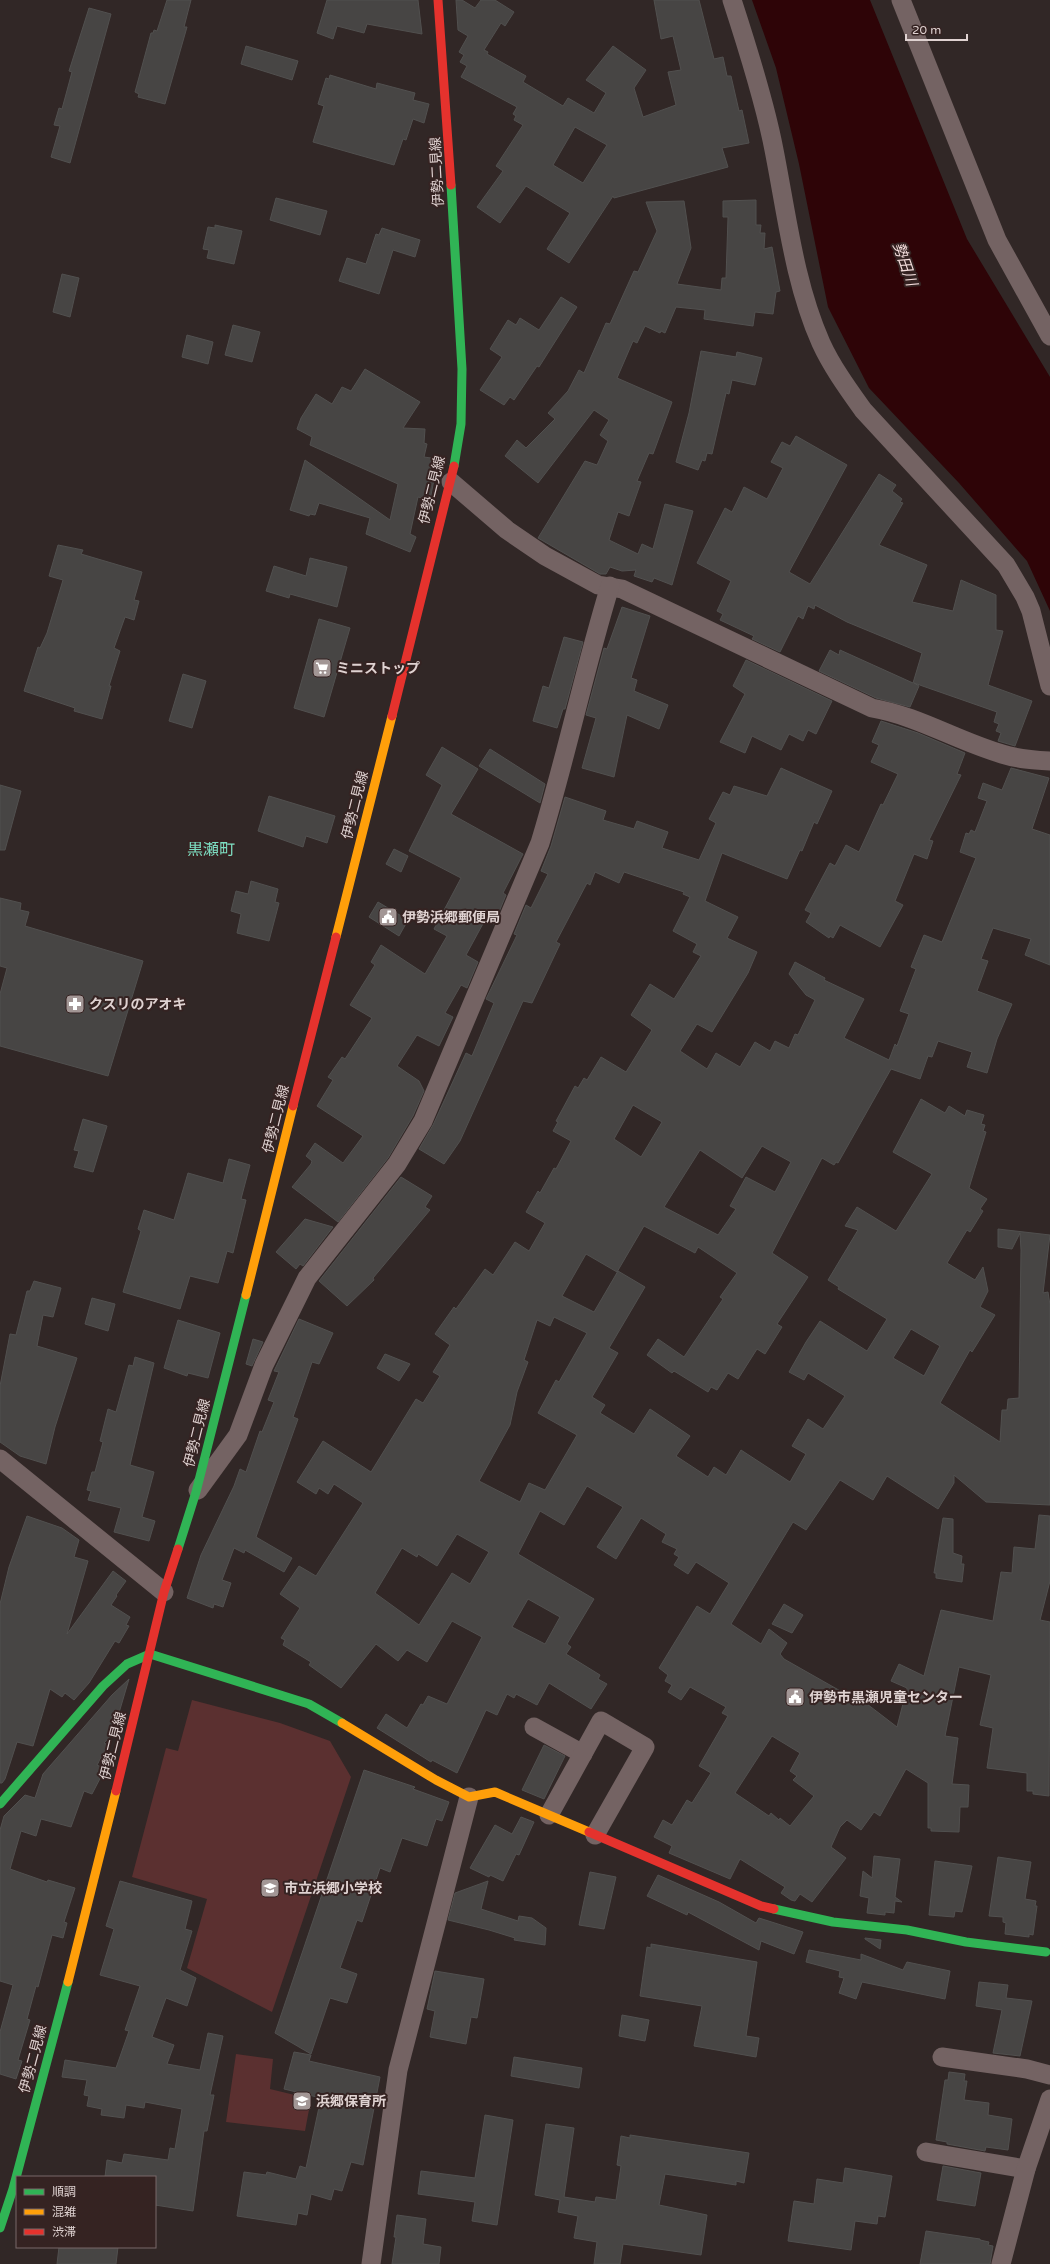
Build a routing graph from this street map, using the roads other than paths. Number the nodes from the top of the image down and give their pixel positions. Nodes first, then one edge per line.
1 (438, 0) edge
2 (732, 0) edge
3 (901, 0) edge
4 (1050, 336) edge
5 (451, 482) junction
6 (610, 586) junction
7 (1050, 686) edge
8 (1050, 761) edge
9 (0, 1459) edge
10 (196, 1492) junction
11 (164, 1592) junction
12 (150, 1654) junction
13 (534, 1727) dead end
14 (583, 1754) junction
15 (469, 1797) junction
16 (0, 1804) edge
17 (550, 1815) junction
18 (595, 1835) junction
19 (1046, 1952) dead end
20 (942, 2057) dead end
21 (1050, 2075) edge
22 (1050, 2099) edge
23 (926, 2152) dead end
24 (1026, 2169) junction
25 (16, 2176) edge
26 (16, 2178) edge
27 (0, 2228) edge
28 (371, 2264) edge
29 (1001, 2264) edge

1 - 5 main road, 伊勢二見線
2 - 7 street
3 - 4 street
5 - 6 street
5 - 10 main road, 伊勢二見線
6 - 8 street
6 - 10 street
9 - 11 street
10 - 11 main road, 伊勢二見線
11 - 12 main road, 伊勢二見線
12 - 15 main road
12 - 16 main road
12 - 25 main road, 伊勢二見線
13 - 14 street
14 - 17 street
14 - 18 street
15 - 17 main road
15 - 28 street
17 - 18 main road
18 - 19 main road
20 - 21 street
22 - 24 street
23 - 24 street
24 - 29 street
26 - 27 main road, 伊勢二見線

